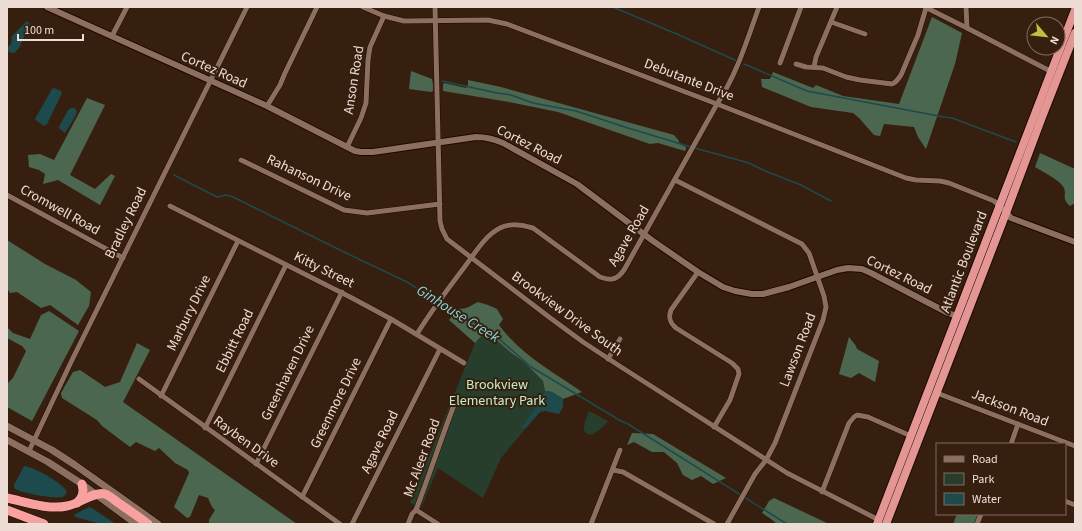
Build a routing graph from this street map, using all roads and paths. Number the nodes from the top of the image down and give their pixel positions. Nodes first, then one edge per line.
1 (47, 7) edge
2 (128, 7) edge
3 (247, 7) edge
4 (317, 7) edge
5 (363, 7) edge
6 (435, 7) edge
7 (760, 7) edge
8 (802, 7) edge
9 (837, 7) edge
10 (926, 7) edge
11 (966, 7) edge
12 (1075, 10) edge
13 (384, 16) junction
14 (435, 20) junction
15 (831, 22) junction
16 (967, 28) junction
17 (1075, 33) edge
18 (865, 34) dead end
19 (112, 36) junction
20 (780, 63) dead end
21 (796, 64) dead end
22 (814, 67) junction
23 (1055, 74) junction
24 (210, 81) junction
25 (717, 104) junction
26 (267, 106) junction
27 (438, 142) junction
28 (347, 147) junction
29 (241, 160) dead end
30 (674, 180) junction
31 (7, 195) edge
32 (440, 204) junction
33 (170, 206) dead end
34 (1000, 206) junction
35 (1006, 213) junction
36 (644, 234) junction
37 (238, 241) junction
38 (1075, 242) edge
39 (123, 258) junction
40 (471, 258) junction
41 (286, 265) junction
42 (698, 272) junction
43 (817, 278) junction
44 (342, 292) junction
45 (962, 317) junction
46 (391, 319) junction
47 (417, 334) junction
48 (620, 339) dead end
49 (440, 349) junction
50 (608, 359) junction
51 (464, 363) dead end
52 (139, 380) dead end
53 (937, 393) junction
54 (161, 396) junction
55 (456, 400) dead end
56 (1018, 424) junction
57 (7, 426) edge
58 (714, 427) junction
59 (205, 428) junction
60 (911, 436) junction
61 (7, 440) edge
62 (34, 440) junction
63 (1010, 443) edge
64 (1075, 446) edge
65 (620, 450) dead end
66 (29, 451) junction
67 (914, 452) junction
68 (766, 460) junction
69 (256, 464) junction
70 (612, 470) junction
71 (82, 484) junction
72 (822, 492) junction
73 (96, 495) junction
74 (302, 497) junction
75 (7, 498) edge
76 (76, 504) junction
77 (7, 510) edge
78 (416, 510) junction
79 (880, 523) edge
80 (44, 524) edge
81 (136, 524) edge
82 (148, 524) edge
83 (158, 524) edge
84 (340, 524) edge
85 (352, 524) edge
86 (408, 524) edge
87 (438, 524) edge
88 (591, 524) edge
89 (714, 524) edge
90 (727, 524) edge

1 - 19 street, Cortez Road
2 - 19 street
3 - 24 street, Bradley Road
4 - 26 street
5 - 13 street, Debutante Drive
6 - 14 street, Brookview Drive South
7 - 25 street, Agave Road
8 - 20 street
9 - 15 street
10 - 16 street
10 - 22 street
11 - 16 street
12 - 23 highway, Atlantic Boulevard
13 - 14 street, Debutante Drive
13 - 28 street, Anson Road
14 - 25 street, Debutante Drive
14 - 27 street, Brookview Drive South
15 - 18 street
15 - 22 street
16 - 23 street
17 - 23 highway, Atlantic Boulevard
19 - 24 street, Cortez Road
21 - 22 street
23 - 34 highway, Atlantic Boulevard
23 - 35 highway, Atlantic Boulevard
24 - 26 street, Cortez Road
24 - 39 street, Bradley Road
25 - 30 street, Agave Road
25 - 34 street, Debutante Drive
26 - 28 street, Cortez Road
27 - 28 street, Cortez Road
27 - 32 street, Brookview Drive South
27 - 36 street, Cortez Road
29 - 32 street, Rahanson Drive
30 - 36 street, Agave Road
30 - 43 street, Lawson Road
31 - 39 street, Cromwell Road
32 - 40 street, Brookview Drive South
33 - 37 street, Kitty Street
34 - 35 street
34 - 45 highway, Atlantic Boulevard
35 - 38 street
35 - 45 highway, Atlantic Boulevard
36 - 40 street, Agave Road
36 - 42 street, Cortez Road
37 - 41 street, Kitty Street
37 - 54 street, Marbury Drive
39 - 62 street, Bradley Road
40 - 47 street, Agave Road
40 - 50 street, Brookview Drive South
41 - 44 street, Kitty Street
41 - 59 street, Ebbitt Road
42 - 43 street, Cortez Road
42 - 58 street
43 - 45 street, Cortez Road
43 - 68 street, Lawson Road
44 - 46 street, Kitty Street
44 - 69 street, Greenhaven Drive
45 - 53 highway, Atlantic Boulevard
45 - 60 highway, Atlantic Boulevard
46 - 47 street, Kitty Street
46 - 74 street, Greenmore Drive
47 - 49 street, Kitty Street
48 - 50 street
49 - 51 street, Kitty Street
49 - 85 street, Agave Road
50 - 58 street, Brookview Drive South
52 - 54 street, Rayben Drive
53 - 56 street, Jackson Road
53 - 67 highway, Atlantic Boulevard
54 - 59 street, Rayben Drive
55 - 78 street, Mc Aleer Road
56 - 63 street
56 - 64 street, Jackson Road
57 - 62 main road
58 - 68 street, Brookview Drive South
59 - 69 street, Rayben Drive
60 - 67 highway
60 - 72 street
60 - 79 highway, Atlantic Boulevard
61 - 66 main road
62 - 66 street, Bradley Road
62 - 83 main road
65 - 70 street
66 - 71 main road
67 - 79 highway, Atlantic Boulevard
68 - 72 street, Brookview Drive South
68 - 90 street, Lawson Road
69 - 74 street, Rayben Drive
70 - 88 street
70 - 89 street
71 - 73 main road
71 - 76 highway
72 - 79 street, Brookview Drive South
73 - 76 highway
73 - 81 main road
73 - 82 highway
74 - 84 street, Rayben Drive
75 - 76 highway
77 - 80 highway
78 - 86 street, Mc Aleer Road
78 - 87 street

